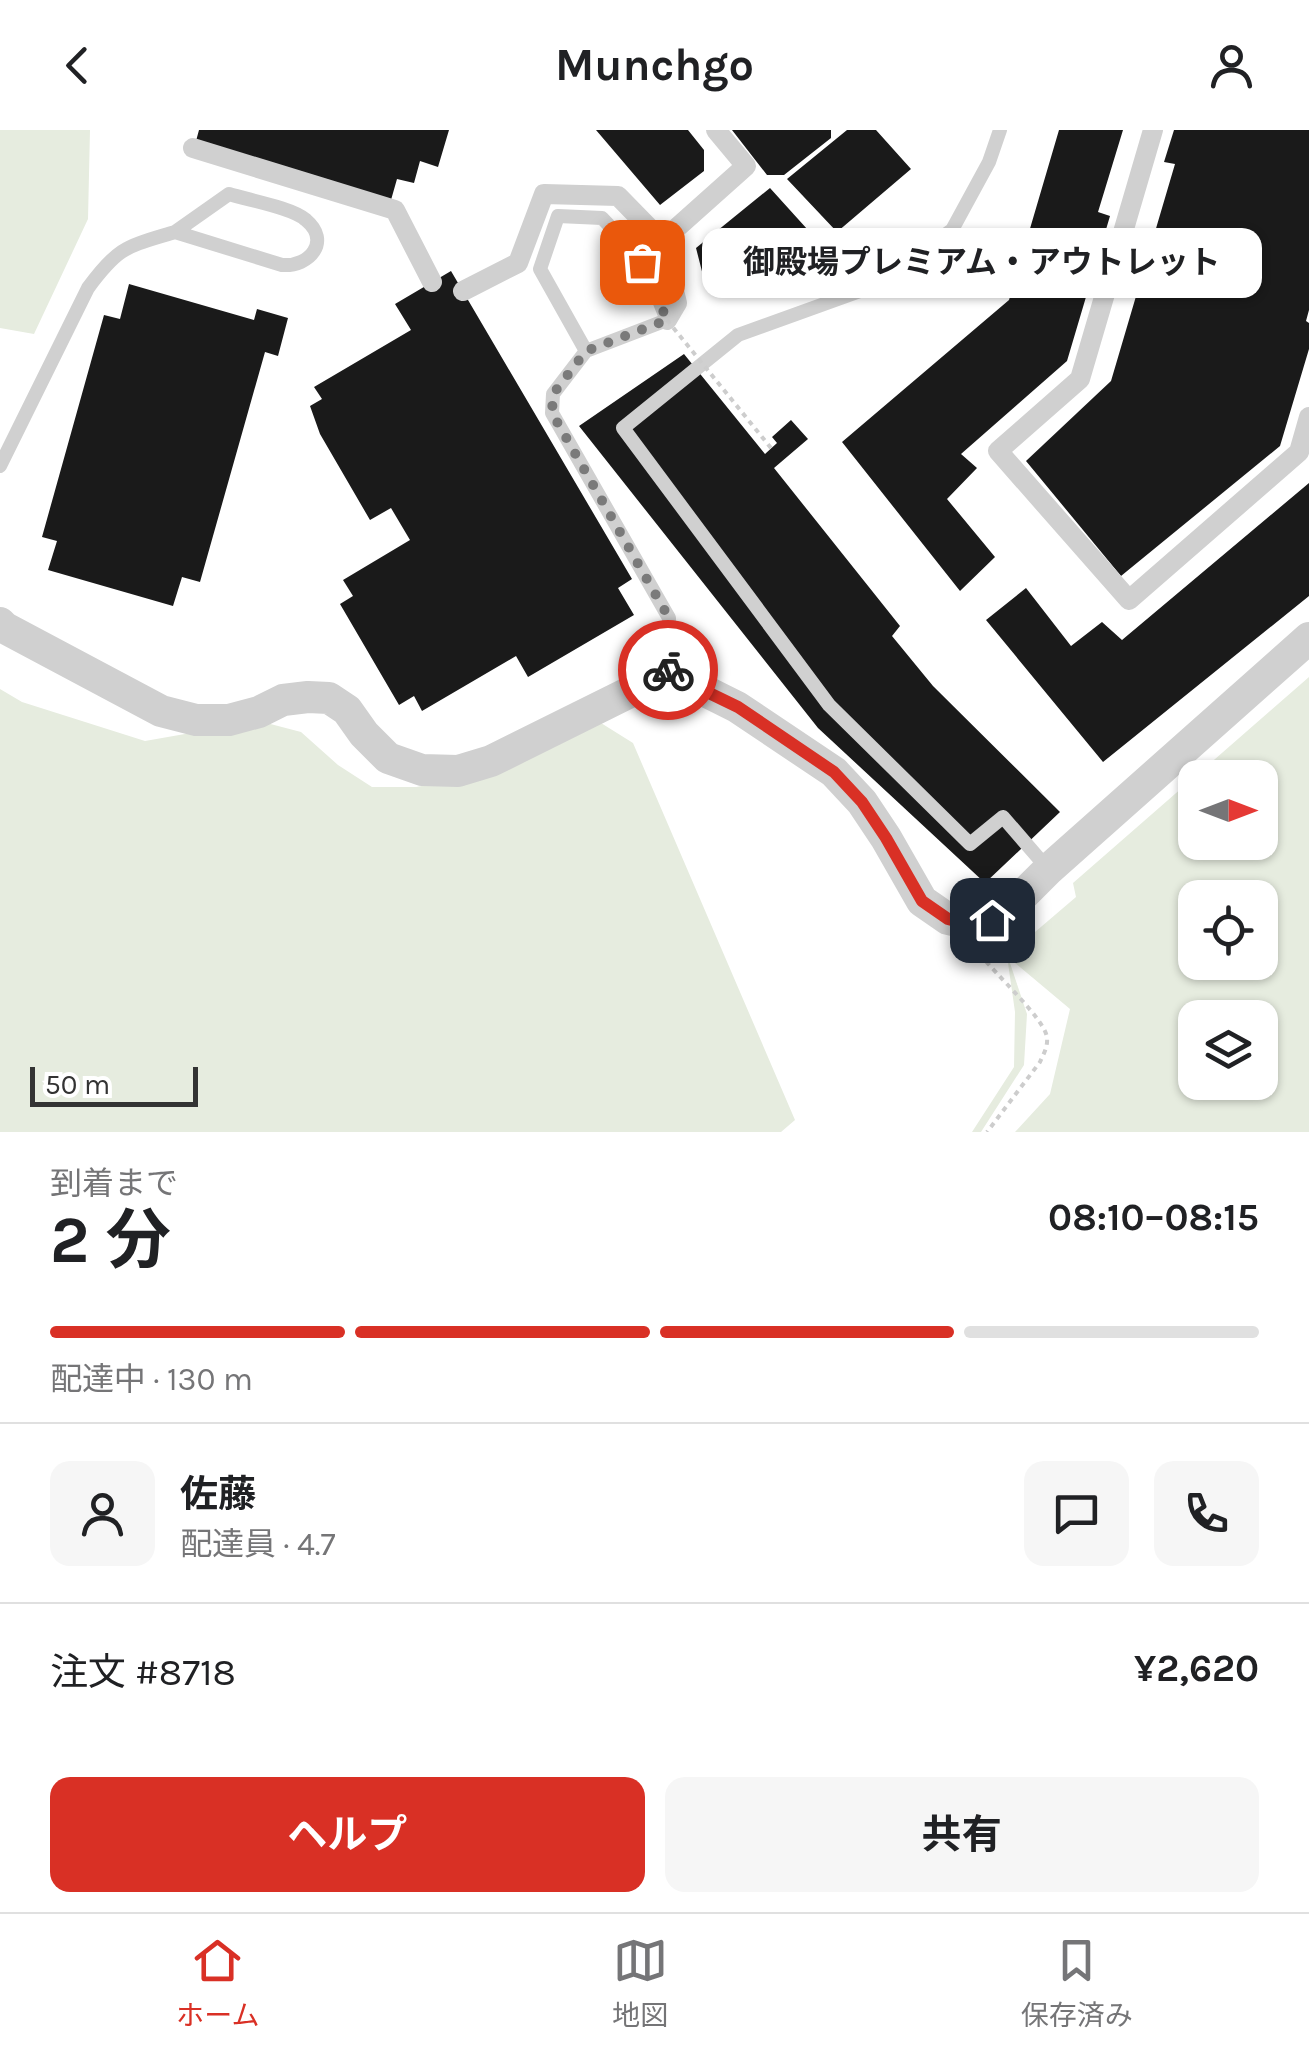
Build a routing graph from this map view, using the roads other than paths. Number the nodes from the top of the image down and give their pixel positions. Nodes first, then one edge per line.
1 (716, 130) edge
2 (1000, 130) edge
3 (1153, 130) edge
4 (193, 148) dead end
5 (175, 232) junction
6 (662, 241) junction
7 (432, 282) dead end
8 (463, 290) dead end
9 (667, 320) junction
10 (586, 351) junction
11 (1309, 417) edge
12 (0, 466) edge
13 (0, 623) edge
14 (1309, 638) edge
15 (668, 686) junction
16 (1049, 870) junction

1 - 6 street
2 - 16 lane
3 - 11 street
4 - 7 street
5 - 5 lane
5 - 12 lane
6 - 8 street
6 - 9 street
9 - 10 lane
9 - 10 lane
10 - 15 lane
13 - 15 street
14 - 16 street
15 - 16 street

